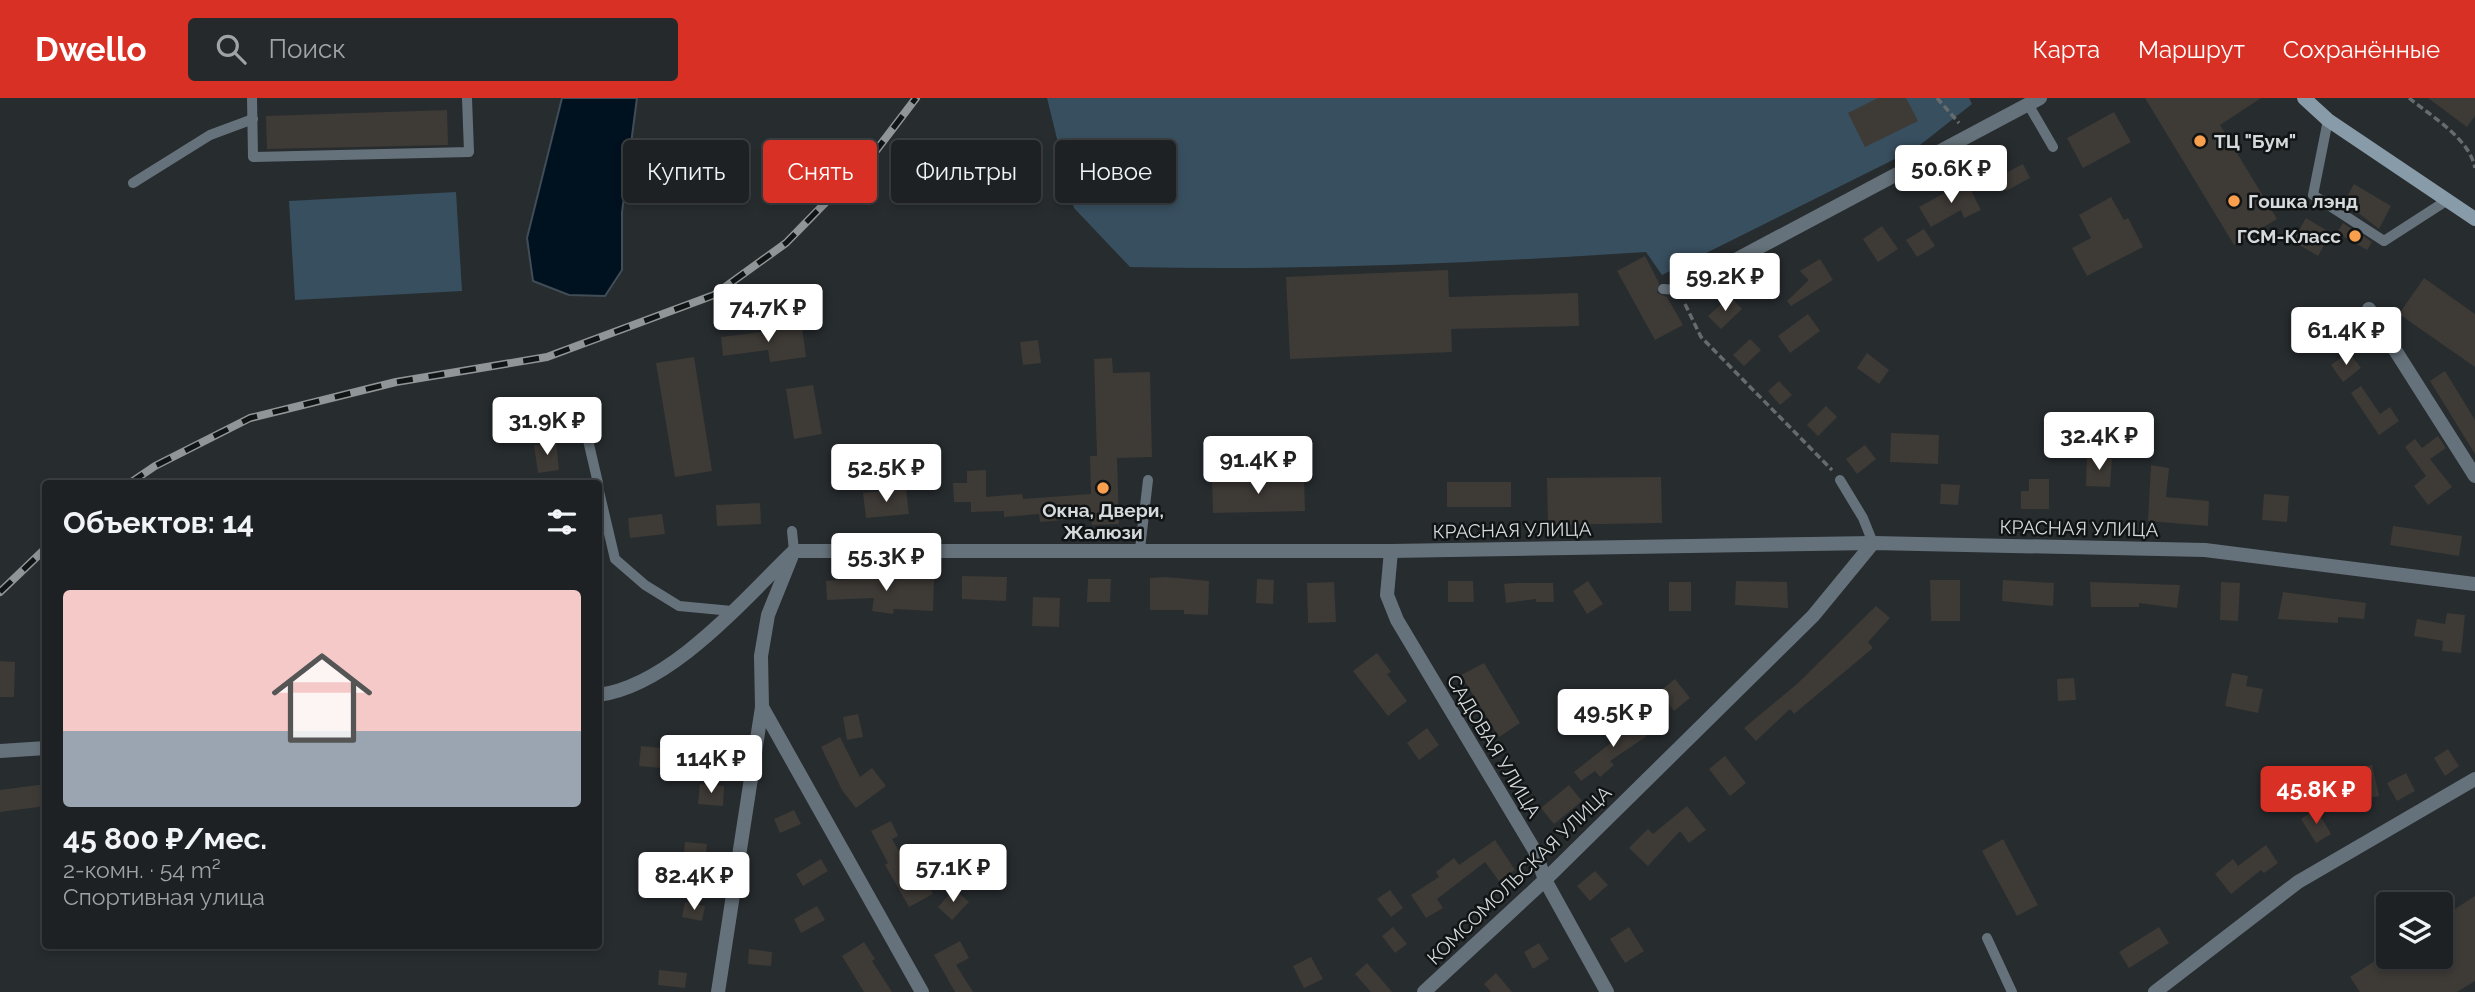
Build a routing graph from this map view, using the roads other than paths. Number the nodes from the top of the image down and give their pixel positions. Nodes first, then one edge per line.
1 (253, 98) edge
2 (467, 98) edge
3 (2304, 98) edge
4 (2034, 101) edge
5 (253, 119) junction
6 (2328, 120) junction
7 (2053, 147) dead end
8 (133, 183) dead end
9 (2446, 201) junction
10 (2475, 219) edge
11 (1663, 289) dead end
12 (1679, 290) joint
13 (2375, 305) dead end
14 (584, 423) dead end
15 (2475, 476) edge
16 (597, 480) edge
17 (1148, 480) dead end
18 (1840, 480) road end
19 (602, 502) edge
20 (792, 531) dead end
21 (1873, 543) junction
22 (1140, 549) junction
23 (794, 551) junction
24 (1391, 551) junction
25 (2475, 584) edge
26 (732, 611) junction
27 (602, 694) edge
28 (762, 707) junction
29 (42, 748) edge
30 (0, 751) edge
31 (2475, 779) edge
32 (1545, 880) junction
33 (1987, 938) dead end
34 (718, 992) edge
35 (922, 992) edge
36 (1424, 992) edge
37 (1607, 992) edge
38 (2012, 992) edge
39 (2155, 992) edge

1 - 5 lane
2 - 5 lane
3 - 6 main road
4 - 7 lane
4 - 12 street
5 - 8 lane
6 - 9 main road
6 - 9 lane
9 - 10 main road
11 - 12 lane
13 - 15 street
14 - 16 lane
17 - 22 lane
18 - 21 lane
19 - 26 lane
20 - 23 lane
21 - 24 street, КРАСНАЯ УЛИЦА
21 - 25 street, КРАСНАЯ УЛИЦА
21 - 32 street, КОМСОМОЛЬСКАЯ УЛИЦА
22 - 23 street, КРАСНАЯ УЛИЦА
22 - 24 street, КРАСНАЯ УЛИЦА
23 - 26 street
23 - 28 street
24 - 32 street, САДОВАЯ УЛИЦА
26 - 27 street
28 - 34 street
28 - 35 street
29 - 30 street
31 - 39 street
32 - 36 street, КОМСОМОЛЬСКАЯ УЛИЦА
32 - 37 street, САДОВАЯ УЛИЦА
33 - 38 lane

